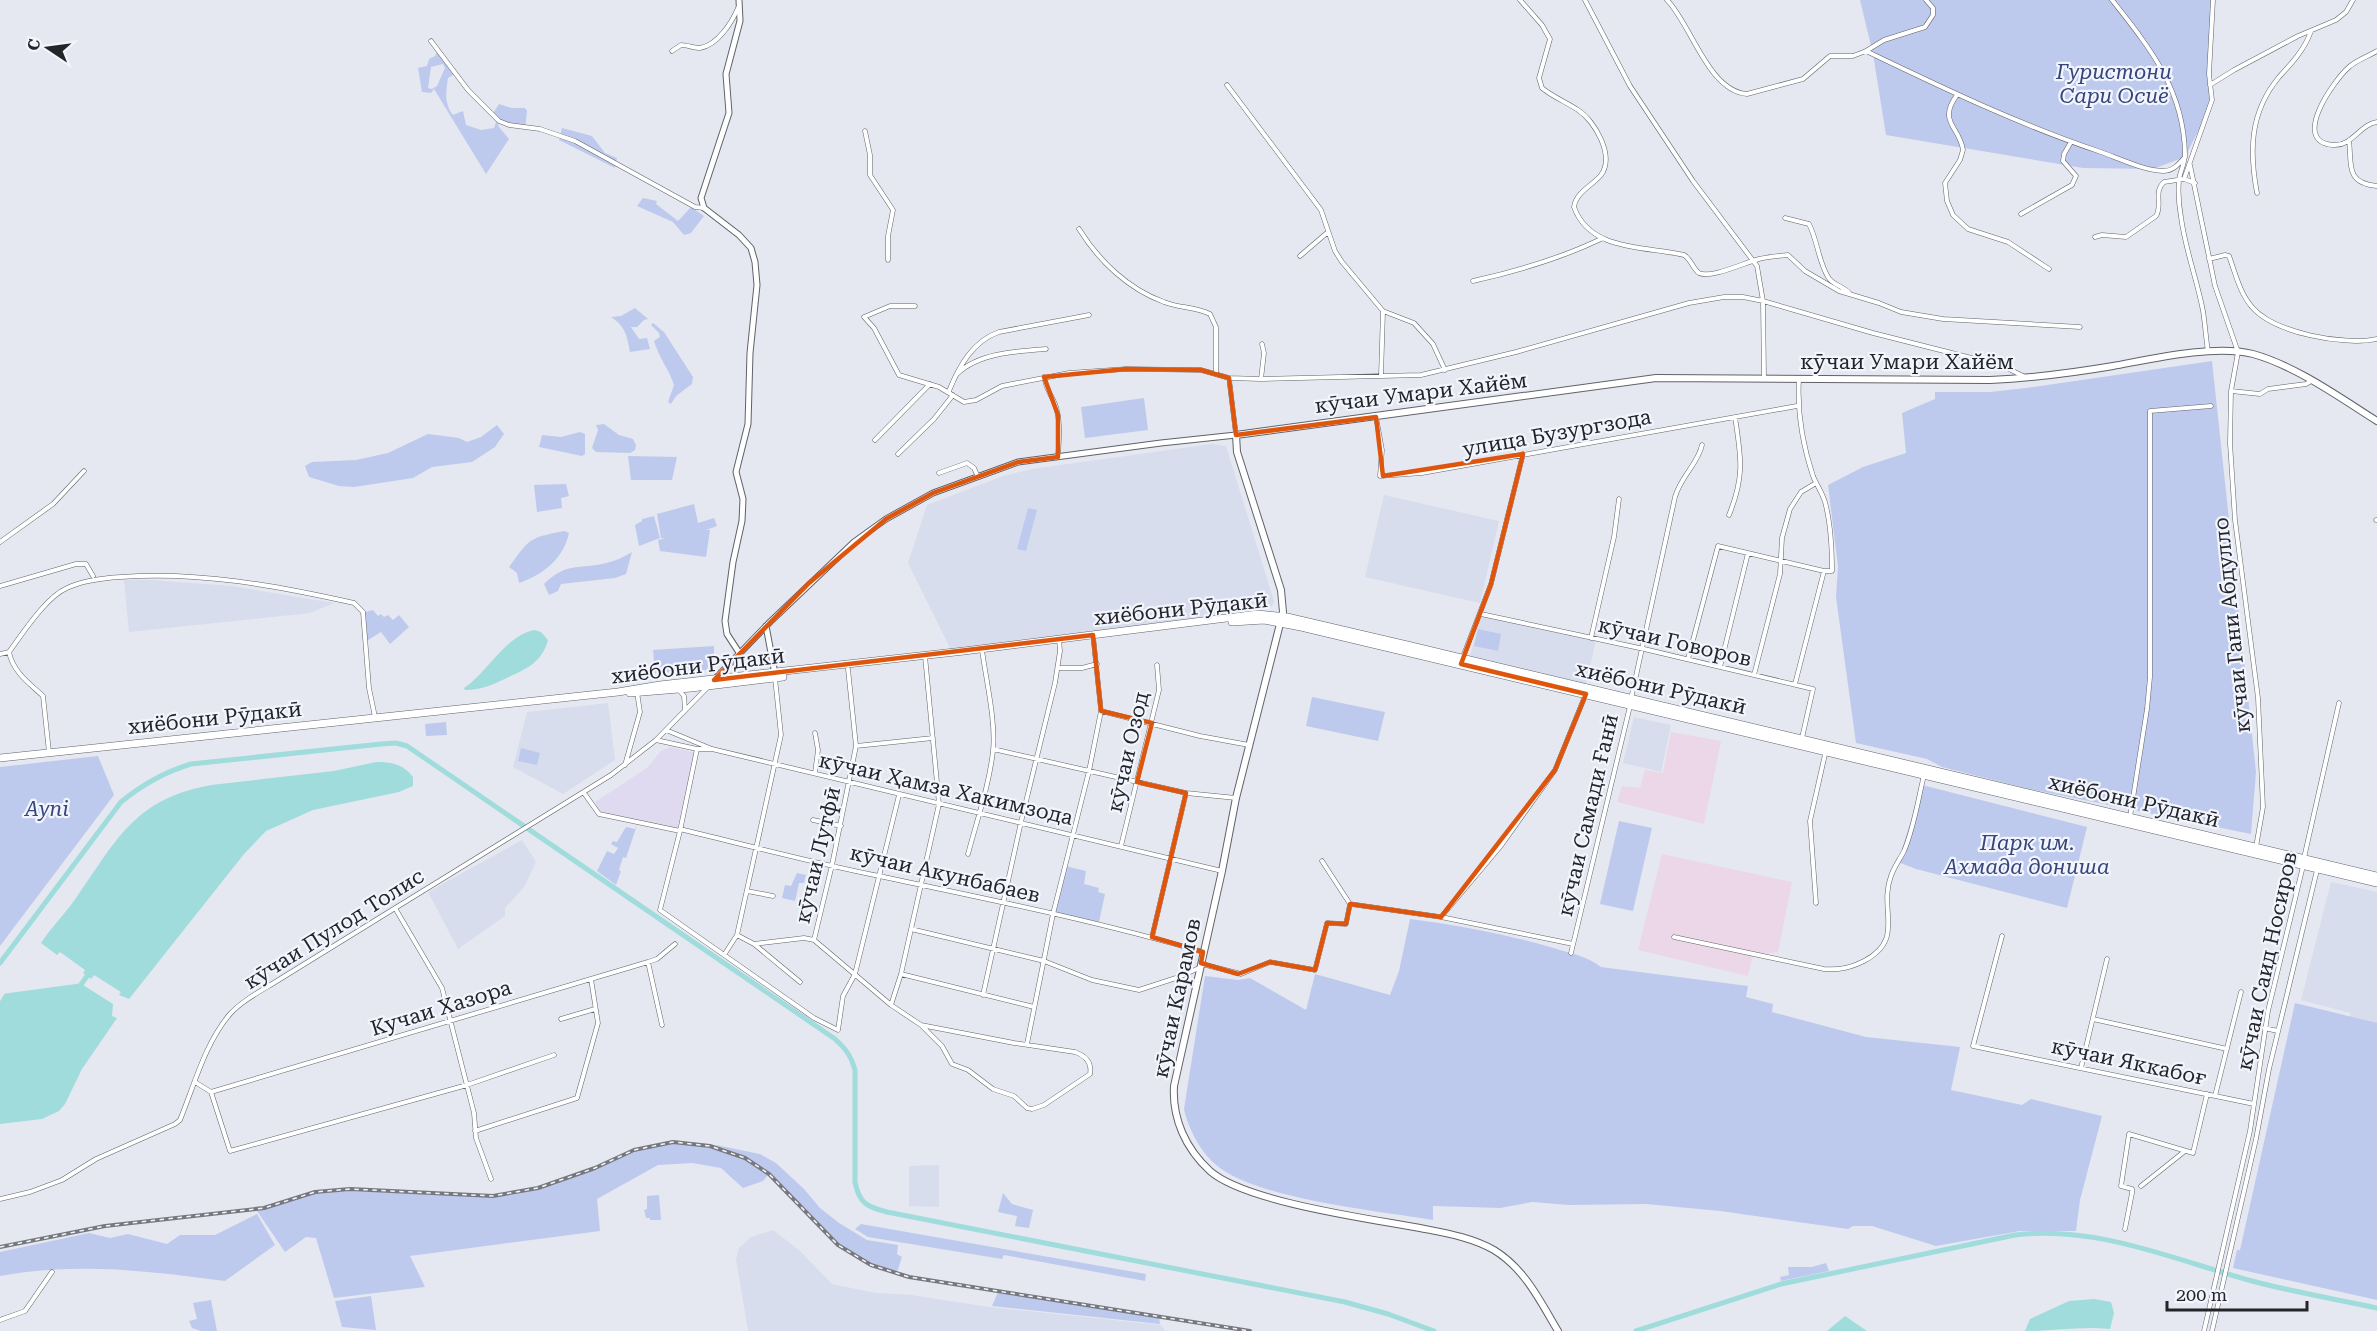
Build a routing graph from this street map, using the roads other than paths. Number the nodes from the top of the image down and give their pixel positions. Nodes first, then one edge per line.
1 (1520, 0) edge
2 (1584, 0) edge
3 (1667, 0) edge
4 (1926, 0) edge
5 (2112, 0) edge
6 (2213, 0) edge
7 (2353, 0) edge
8 (739, 2) edge
9 (2311, 31) junction
10 (431, 41) dead end
11 (672, 51) dead end
12 (1866, 51) junction
13 (2377, 51) edge
14 (1227, 85) dead end
15 (2210, 85) junction
16 (1957, 95) junction
17 (2377, 122) edge
18 (865, 131) dead end
19 (2349, 140) junction
20 (2072, 142) junction
21 (2185, 157) junction
22 (2190, 165) junction
23 (2181, 180) junction
24 (2195, 183) junction
25 (2377, 186) edge
26 (2257, 192) dead end
27 (707, 210) junction
28 (2021, 214) dead end
29 (1785, 219) dead end
30 (1079, 229) dead end
31 (1328, 232) junction
32 (2095, 237) dead end
33 (1601, 239) junction
34 (1300, 256) dead end
35 (888, 260) dead end
36 (1754, 260) junction
37 (2209, 260) junction
38 (2049, 269) dead end
39 (1473, 281) dead end
40 (1851, 295) junction
41 (1764, 301) junction
42 (915, 306) dead end
43 (1383, 311) junction
44 (1089, 315) dead end
45 (2080, 327) dead end
46 (2377, 339) edge
47 (1262, 344) dead end
48 (1046, 349) dead end
49 (2238, 352) junction
50 (2208, 353) junction
51 (1445, 370) junction
52 (1216, 374) junction
53 (1381, 376) junction
54 (955, 377) junction
55 (1044, 377) junction
56 (1229, 378) junction
57 (1764, 378) junction
58 (1799, 378) junction
59 (2026, 378) junction
60 (1261, 379) junction
61 (2311, 381) junction
62 (930, 384) junction
63 (2230, 391) junction
64 (951, 393) junction
65 (1797, 406) junction
66 (2211, 406) dead end
67 (1376, 417) junction
68 (1735, 417) junction
69 (2377, 421) edge
70 (1236, 435) junction
71 (874, 440) dead end
72 (1702, 444) dead end
73 (898, 454) dead end
74 (1522, 454) junction
75 (1058, 457) junction
76 (84, 471) dead end
77 (939, 473) dead end
78 (978, 477) junction
79 (1816, 483) junction
80 (1620, 499) dead end
81 (1729, 515) dead end
82 (0, 542) edge
83 (1748, 553) junction
84 (1782, 561) junction
85 (1824, 571) junction
86 (93, 576) dead end
87 (0, 586) edge
88 (1480, 614) junction
89 (1281, 619) junction
90 (766, 626) junction
91 (1094, 637) junction
92 (1591, 638) junction
93 (1059, 642) junction
94 (1644, 649) junction
95 (982, 651) junction
96 (9, 652) junction
97 (0, 654) edge
98 (740, 654) junction
99 (925, 658) junction
100 (1450, 658) junction
101 (1463, 658) junction
102 (1688, 659) junction
103 (898, 661) junction
104 (1097, 664) junction
105 (1157, 665) dead end
106 (1720, 667) junction
107 (1058, 668) junction
108 (848, 669) junction
109 (775, 675) junction
110 (1754, 675) junction
111 (714, 680) junction
112 (1795, 684) junction
113 (708, 686) junction
114 (679, 689) junction
115 (637, 691) junction
116 (1587, 691) junction
117 (1631, 701) junction
118 (2339, 703) dead end
119 (685, 709) junction
120 (1101, 711) junction
121 (375, 718) junction
122 (1152, 723) junction
123 (1723, 724) junction
124 (666, 730) junction
125 (815, 733) dead end
126 (933, 738) junction
127 (1802, 739) junction
128 (656, 740) junction
129 (1250, 745) junction
130 (856, 746) junction
131 (993, 748) junction
132 (1826, 748) junction
133 (697, 749) junction
134 (712, 749) junction
135 (49, 753) junction
136 (0, 758) edge
137 (1037, 758) junction
138 (774, 764) junction
139 (625, 765) junction
140 (1089, 771) junction
141 (1925, 772) junction
142 (815, 773) junction
143 (850, 781) junction
144 (1137, 782) junction
145 (584, 793) junction
146 (1186, 793) junction
147 (899, 795) junction
148 (1236, 798) junction
149 (939, 804) junction
150 (2091, 812) junction
151 (979, 813) junction
152 (2129, 818) junction
153 (813, 820) dead end
154 (1021, 822) junction
155 (841, 826) junction
156 (680, 830) junction
157 (2172, 831) junction
158 (1072, 834) junction
159 (1122, 846) junction
160 (756, 847) junction
161 (2255, 851) junction
162 (968, 854) dead end
163 (1170, 858) junction
164 (1322, 861) dead end
165 (2303, 862) junction
166 (832, 865) junction
167 (2318, 866) junction
168 (1222, 871) junction
169 (879, 876) junction
170 (2360, 876) junction
171 (2377, 876) edge
172 (922, 883) junction
173 (2377, 883) edge
174 (747, 891) junction
175 (773, 896) dead end
176 (1003, 903) junction
177 (1816, 903) dead end
178 (1350, 904) junction
179 (394, 908) junction
180 (1053, 914) junction
181 (1441, 917) junction
182 (911, 929) junction
183 (737, 935) junction
184 (2002, 936) dead end
185 (1152, 937) junction
186 (1674, 937) dead end
187 (814, 940) junction
188 (675, 944) dead end
189 (754, 944) junction
190 (1573, 944) junction
191 (993, 950) junction
192 (1203, 952) junction
193 (1571, 953) dead end
194 (724, 954) junction
195 (2108, 959) dead end
196 (1044, 961) junction
197 (648, 962) junction
198 (1200, 965) junction
199 (855, 974) junction
200 (901, 974) junction
201 (591, 979) junction
202 (800, 982) dead end
203 (2241, 992) dead end
204 (983, 995) junction
205 (891, 1005) junction
206 (1034, 1007) junction
207 (595, 1009) junction
208 (561, 1019) dead end
209 (2093, 1019) junction
210 (451, 1022) junction
211 (662, 1025) dead end
212 (921, 1025) junction
213 (2265, 1028) junction
214 (2278, 1031) junction
215 (2262, 1042) junction
216 (1027, 1044) junction
217 (2275, 1045) junction
218 (2228, 1049) junction
219 (554, 1055) dead end
220 (2081, 1068) junction
221 (195, 1082) junction
222 (467, 1084) junction
223 (211, 1092) junction
224 (2207, 1094) junction
225 (2215, 1096) junction
226 (2254, 1104) junction
227 (475, 1131) junction
228 (2185, 1151) junction
229 (2244, 1156) junction
230 (2252, 1158) junction
231 (491, 1179) dead end
232 (2141, 1186) dead end
233 (0, 1199) edge
234 (2125, 1229) dead end
235 (52, 1272) dead end
236 (0, 1320) edge
237 (1558, 1331) edge
238 (2204, 1331) edge
239 (2212, 1331) edge

1 - 33 street
2 - 36 street
3 - 12 street
4 - 12 street
5 - 21 street
6 - 15 street
7 - 9 street
8 - 11 street
8 - 27 street
9 - 15 street
9 - 26 street
10 - 27 street
12 - 16 street
13 - 19 street
14 - 31 street
15 - 22 street
16 - 20 street
16 - 38 street
17 - 19 street
18 - 35 street
19 - 25 street
20 - 21 street
20 - 28 street
21 - 23 street
22 - 23 street
22 - 24 street
23 - 24 street
23 - 32 street
23 - 50 street
24 - 37 street
27 - 98 street
29 - 40 street
30 - 52 street
31 - 34 street
31 - 43 street
33 - 36 street
33 - 39 street
36 - 40 street
36 - 41 street
37 - 46 street
37 - 49 street
40 - 45 street
41 - 51 street
41 - 57 street
41 - 59 street
42 - 62 street
43 - 51 street
43 - 53 street
44 - 54 street
47 - 60 street
48 - 54 street
49 - 50 main road, кӯчаи Умари Хайём
49 - 61 main road, кӯчаи Умари Хайём
49 - 63 street, кӯчаи Гани Абдулло
50 - 59 main road, кӯчаи Умари Хайём
51 - 53 street
52 - 55 street
52 - 56 street
53 - 60 street
54 - 64 street
55 - 64 street
55 - 75 street
56 - 60 street
56 - 70 street
57 - 58 main road, кӯчаи Умари Хайём
57 - 67 main road, кӯчаи Умари Хайём
58 - 59 main road, кӯчаи Умари Хайём
58 - 65 street
61 - 63 street
61 - 69 main road, кӯчаи Умари Хайём
62 - 64 street
62 - 71 street
63 - 161 street, кӯчаи Гани Абдулло
64 - 73 street
65 - 68 street, улица Бузургзода
65 - 79 street
66 - 152 street
67 - 70 main road, кӯчаи Умари Хайём
67 - 74 street, улица Бузургзода
68 - 74 street, улица Бузургзода
68 - 81 street
70 - 75 street, кӯчаи Умари Хайём
70 - 89 main road, кӯчаи Карамов
72 - 94 street, кӯчаи Самади Ғанӣ
74 - 88 street
75 - 78 street, кӯчаи Умари Хайём
76 - 82 street
77 - 78 street
78 - 90 street, кӯчаи Умари Хайём
79 - 84 street
79 - 85 street
80 - 92 street
83 - 84 street
83 - 102 street
83 - 106 street
84 - 85 street
84 - 110 street
85 - 112 street
86 - 87 street
88 - 92 street, кӯчаи Говоров
88 - 101 street
89 - 91 highway
89 - 100 highway
89 - 129 main road, кӯчаи Карамов
90 - 98 street, кӯчаи Умари Хайём
90 - 109 street
91 - 93 highway
91 - 104 street
92 - 94 street, кӯчаи Говоров
93 - 95 highway
93 - 107 street
94 - 102 street, кӯчаи Говоров
94 - 117 street, кӯчаи Самади Ғанӣ
95 - 99 highway
95 - 131 street
96 - 97 street
96 - 121 street
96 - 135 street
98 - 111 street, кӯчаи Умари Хайём
99 - 103 highway
99 - 126 street
100 - 101 highway, хиёбони Рӯдакӣ
100 - 116 highway
101 - 116 highway, хиёбони Рӯдакӣ
102 - 106 street, кӯчаи Говоров
103 - 108 highway
103 - 109 highway, хиёбони Рӯдакӣ
104 - 107 street
104 - 120 street
105 - 122 street, кӯчаи Озод
106 - 110 street, кӯчаи Говоров
107 - 137 street
108 - 109 highway
108 - 130 street, кӯчаи Лутфӣ
109 - 111 highway, хиёбони Рӯдакӣ
109 - 113 highway
109 - 138 street
110 - 112 street, кӯчаи Говоров
111 - 113 street, кӯчаи Умари Хайём
111 - 115 highway, хиёбони Рӯдакӣ
112 - 127 street
113 - 114 highway
113 - 119 street, кӯчаи Пулод Толис
114 - 115 highway
114 - 119 street
115 - 121 highway, хиёбони Рӯдакӣ
115 - 139 street
116 - 117 highway
116 - 181 street
117 - 123 highway
117 - 190 street, кӯчаи Самади Ғанӣ
118 - 165 street, кӯчаи Саид Носиров
119 - 124 street, кӯчаи Пулод Толис
120 - 122 street
120 - 140 street
121 - 135 highway, хиёбони Рӯдакӣ
122 - 129 street
122 - 144 street, кӯчаи Озод
123 - 127 highway, хиёбони Рӯдакӣ
123 - 132 highway
124 - 128 street, кӯчаи Пулод Толис
124 - 134 street, кӯчаи Ҳамза Хакимзода
125 - 142 street
126 - 130 street
126 - 149 street
127 - 132 highway, хиёбони Рӯдакӣ
128 - 133 street
128 - 139 street, кӯчаи Пулод Толис
129 - 148 main road, кӯчаи Карамов
130 - 143 street, кӯчаи Лутфӣ
131 - 137 street
131 - 151 street
132 - 141 highway, хиёбони Рӯдакӣ
132 - 177 street
133 - 134 street
133 - 156 street
134 - 138 street, кӯчаи Ҳамза Хакимзода
135 - 136 highway, хиёбони Рӯдакӣ
137 - 140 street
137 - 154 street
138 - 142 street, кӯчаи Ҳамза Хакимзода
138 - 160 street
139 - 145 street, кӯчаи Пулод Толис
140 - 144 street
140 - 158 street
141 - 150 highway, хиёбони Рӯдакӣ
141 - 186 street
142 - 143 street, кӯчаи Ҳамза Хакимзода
143 - 147 street, кӯчаи Ҳамза Хакимзода
143 - 155 street, кӯчаи Лутфӣ
144 - 146 street
144 - 159 street, кӯчаи Озод
145 - 156 street, кӯчаи Акунбабаев
145 - 179 street, кӯчаи Пулод Толис
146 - 148 street
146 - 163 street
147 - 149 street, кӯчаи Ҳамза Хакимзода
147 - 169 street
148 - 168 main road, кӯчаи Карамов
149 - 151 street, кӯчаи Ҳамза Хакимзода
149 - 172 street
150 - 152 highway, хиёбони Рӯдакӣ
150 - 157 highway
151 - 154 street, кӯчаи Ҳамза Хакимзода
151 - 162 street
152 - 157 highway, хиёбони Рӯдакӣ
153 - 155 street
154 - 158 street, кӯчаи Ҳамза Хакимзода
154 - 176 street
155 - 166 street, кӯчаи Лутфӣ
156 - 160 street, кӯчаи Акунбабаев
156 - 194 street
157 - 161 highway, хиёбони Рӯдакӣ
158 - 159 street, кӯчаи Ҳамза Хакимзода
158 - 180 street
159 - 163 street, кӯчаи Ҳамза Хакимзода
160 - 166 street, кӯчаи Акунбабаев
160 - 174 street
161 - 165 highway, хиёбони Рӯдакӣ
163 - 168 street, кӯчаи Ҳамза Хакимзода
163 - 185 street
164 - 178 street
165 - 167 highway, хиёбони Рӯдакӣ
165 - 213 street, кӯчаи Саид Носиров
166 - 169 street, кӯчаи Акунбабаев
166 - 187 street, кӯчаи Лутфӣ
167 - 170 highway, хиёбони Рӯдакӣ
167 - 214 street, кӯчаи Саид Носиров
168 - 192 main road, кӯчаи Карамов
169 - 172 street, кӯчаи Акунбабаев
169 - 199 street
170 - 171 highway, хиёбони Рӯдакӣ
170 - 173 highway
172 - 176 street, кӯчаи Акунбабаев
172 - 182 street
174 - 175 street
174 - 183 street
176 - 180 street, кӯчаи Акунбабаев
176 - 191 street
178 - 181 street
178 - 198 street
179 - 210 street
179 - 221 street, кӯчаи Пулод Толис
180 - 185 street, кӯчаи Акунбабаев
180 - 196 street
181 - 190 street
182 - 191 street
182 - 200 street
183 - 189 street
183 - 194 street
184 - 220 street, кӯчаи Яккабоғ
185 - 192 street, кӯчаи Акунбабаев
187 - 189 street
187 - 199 street
188 - 197 street, Кучаи Хазора
189 - 202 street
190 - 193 street, кӯчаи Самади Ғанӣ
191 - 196 street
191 - 204 street
192 - 198 main road, кӯчаи Карамов
194 - 199 street
195 - 209 street
196 - 198 street
196 - 206 street
197 - 201 street, Кучаи Хазора
197 - 211 street
198 - 237 main road, кӯчаи Карамов
199 - 205 street
200 - 204 street
200 - 205 street
201 - 207 street
201 - 210 street, Кучаи Хазора
203 - 218 street
204 - 206 street
205 - 212 street
206 - 216 street
207 - 208 street
207 - 227 street
209 - 218 street
209 - 220 street
210 - 222 street
210 - 223 street, Кучаи Хазора
212 - 216 street
212 - 216 street
213 - 214 street
213 - 215 street, кӯчаи Саид Носиров
214 - 217 street, кӯчаи Саид Носиров
215 - 217 street
215 - 226 street, кӯчаи Саид Носиров
217 - 230 street, кӯчаи Саид Носиров
218 - 225 street
219 - 222 street
220 - 224 street, кӯчаи Яккабоғ
221 - 223 street
221 - 233 street, кӯчаи Пулод Толис
222 - 223 street
222 - 227 street
224 - 225 street, кӯчаи Яккабоғ
224 - 228 street
225 - 226 street, кӯчаи Яккабоғ
226 - 229 street, кӯчаи Саид Носиров
227 - 231 street
228 - 232 street
228 - 234 street
229 - 230 street
229 - 238 street, кӯчаи Саид Носиров
230 - 239 street, кӯчаи Саид Носиров
235 - 236 street

